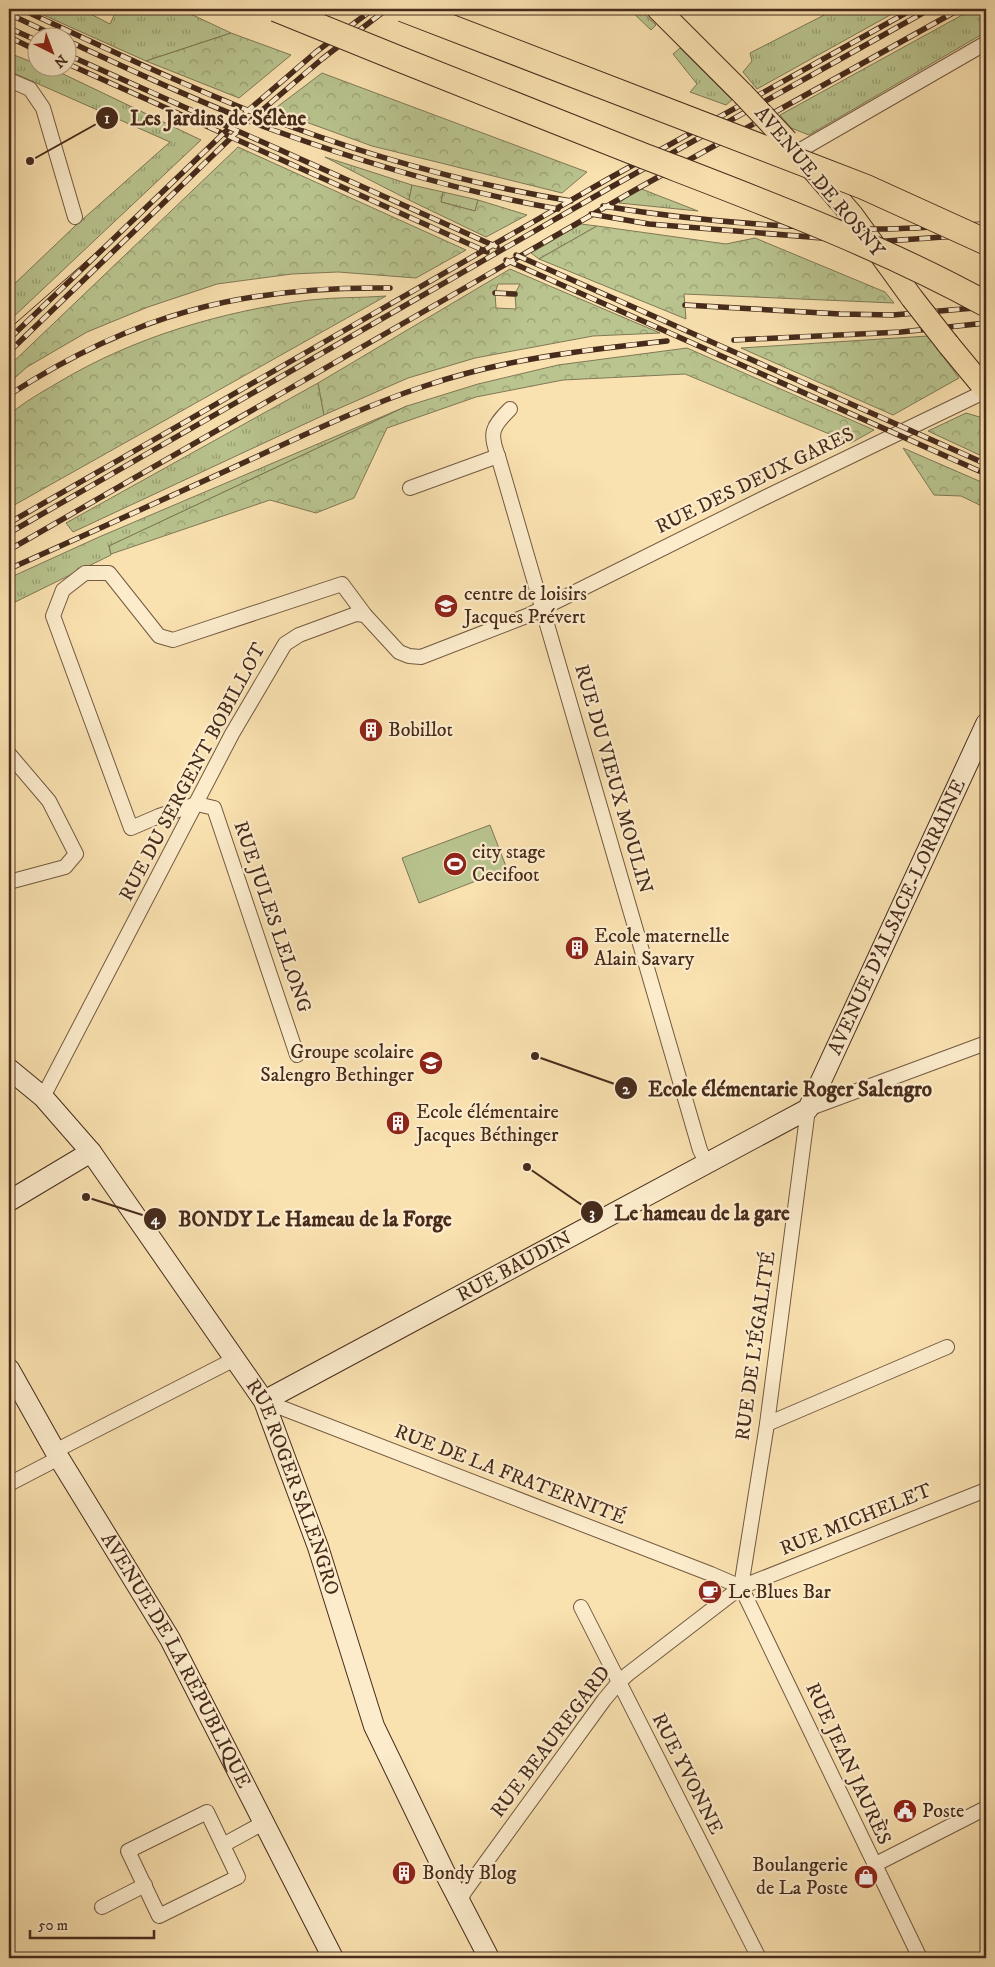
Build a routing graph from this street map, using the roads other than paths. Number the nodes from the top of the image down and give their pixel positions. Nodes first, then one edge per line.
1 (276, 9) edge
2 (404, 9) edge
3 (658, 9) edge
4 (986, 43) edge
5 (9, 80) edge
6 (792, 147) junction
7 (75, 217) dead end
8 (986, 242) edge
9 (986, 304) edge
10 (986, 391) edge
11 (510, 408) dead end
12 (498, 456) junction
13 (410, 488) dead end
14 (542, 608) junction
15 (365, 615) junction
16 (986, 724) edge
17 (9, 754) edge
18 (197, 804) junction
19 (9, 882) edge
20 (986, 1043) edge
21 (297, 1055) dead end
22 (9, 1069) edge
23 (43, 1097) junction
24 (808, 1109) junction
25 (91, 1152) junction
26 (707, 1164) junction
27 (9, 1201) edge
28 (947, 1347) dead end
29 (235, 1359) junction
30 (9, 1369) edge
31 (264, 1402) junction
32 (767, 1424) junction
33 (57, 1454) junction
34 (9, 1484) edge
35 (986, 1490) edge
36 (741, 1587) junction
37 (581, 1607) dead end
38 (619, 1682) junction
39 (986, 1808) edge
40 (264, 1822) junction
41 (223, 1846) junction
42 (874, 1865) junction
43 (145, 1885) junction
44 (459, 1902) junction
45 (102, 1907) dead end
46 (333, 1958) edge
47 (489, 1958) edge
48 (759, 1958) edge
49 (920, 1958) edge

1 - 9 highway, bridge
2 - 8 highway, bridge
3 - 6 main road, AVENUE DE ROSNY, bridge
4 - 6 street
5 - 7 street
6 - 10 main road, AVENUE DE ROSNY, bridge
10 - 14 street, RUE DES DEUX GARES
11 - 12 street, RUE DU VIEUX MOULIN
12 - 13 street
12 - 14 street, RUE DU VIEUX MOULIN
14 - 15 street
14 - 26 street, RUE DU VIEUX MOULIN
15 - 18 street, RUE DU SERGENT BOBILLOT
15 - 18 street
16 - 24 street, AVENUE D'ALSACE-LORRAINE
17 - 19 street
18 - 21 street, RUE JULES LELONG
18 - 23 street, RUE DU SERGENT BOBILLOT
20 - 24 street, RUE BAUDIN
22 - 23 street, RUE ROGER SALENGRO
23 - 25 street, RUE ROGER SALENGRO
24 - 26 street, RUE BAUDIN
24 - 32 street, RUE DE L'ÉGALITÉ
25 - 27 street
25 - 29 street, RUE ROGER SALENGRO
26 - 31 street, RUE BAUDIN
28 - 32 street
29 - 31 street, RUE ROGER SALENGRO
29 - 33 street
30 - 33 street, AVENUE DE LA RÉPUBLIQUE
31 - 36 street, RUE DE LA FRATERNITÉ
31 - 44 street, RUE ROGER SALENGRO
32 - 36 street, RUE DE L'ÉGALITÉ
33 - 34 street
33 - 40 street, AVENUE DE LA RÉPUBLIQUE
35 - 36 street, RUE MICHELET
36 - 38 street, RUE BEAUREGARD
36 - 42 street, RUE JEAN JAURÈS
37 - 38 street, RUE YVONNE
38 - 44 street, RUE BEAUREGARD
38 - 48 street, RUE YVONNE
39 - 42 street
40 - 41 street
40 - 46 street, AVENUE DE LA RÉPUBLIQUE
41 - 43 street
41 - 43 street
42 - 49 street, RUE JEAN JAURÈS
43 - 45 street
44 - 47 street, RUE ROGER SALENGRO

